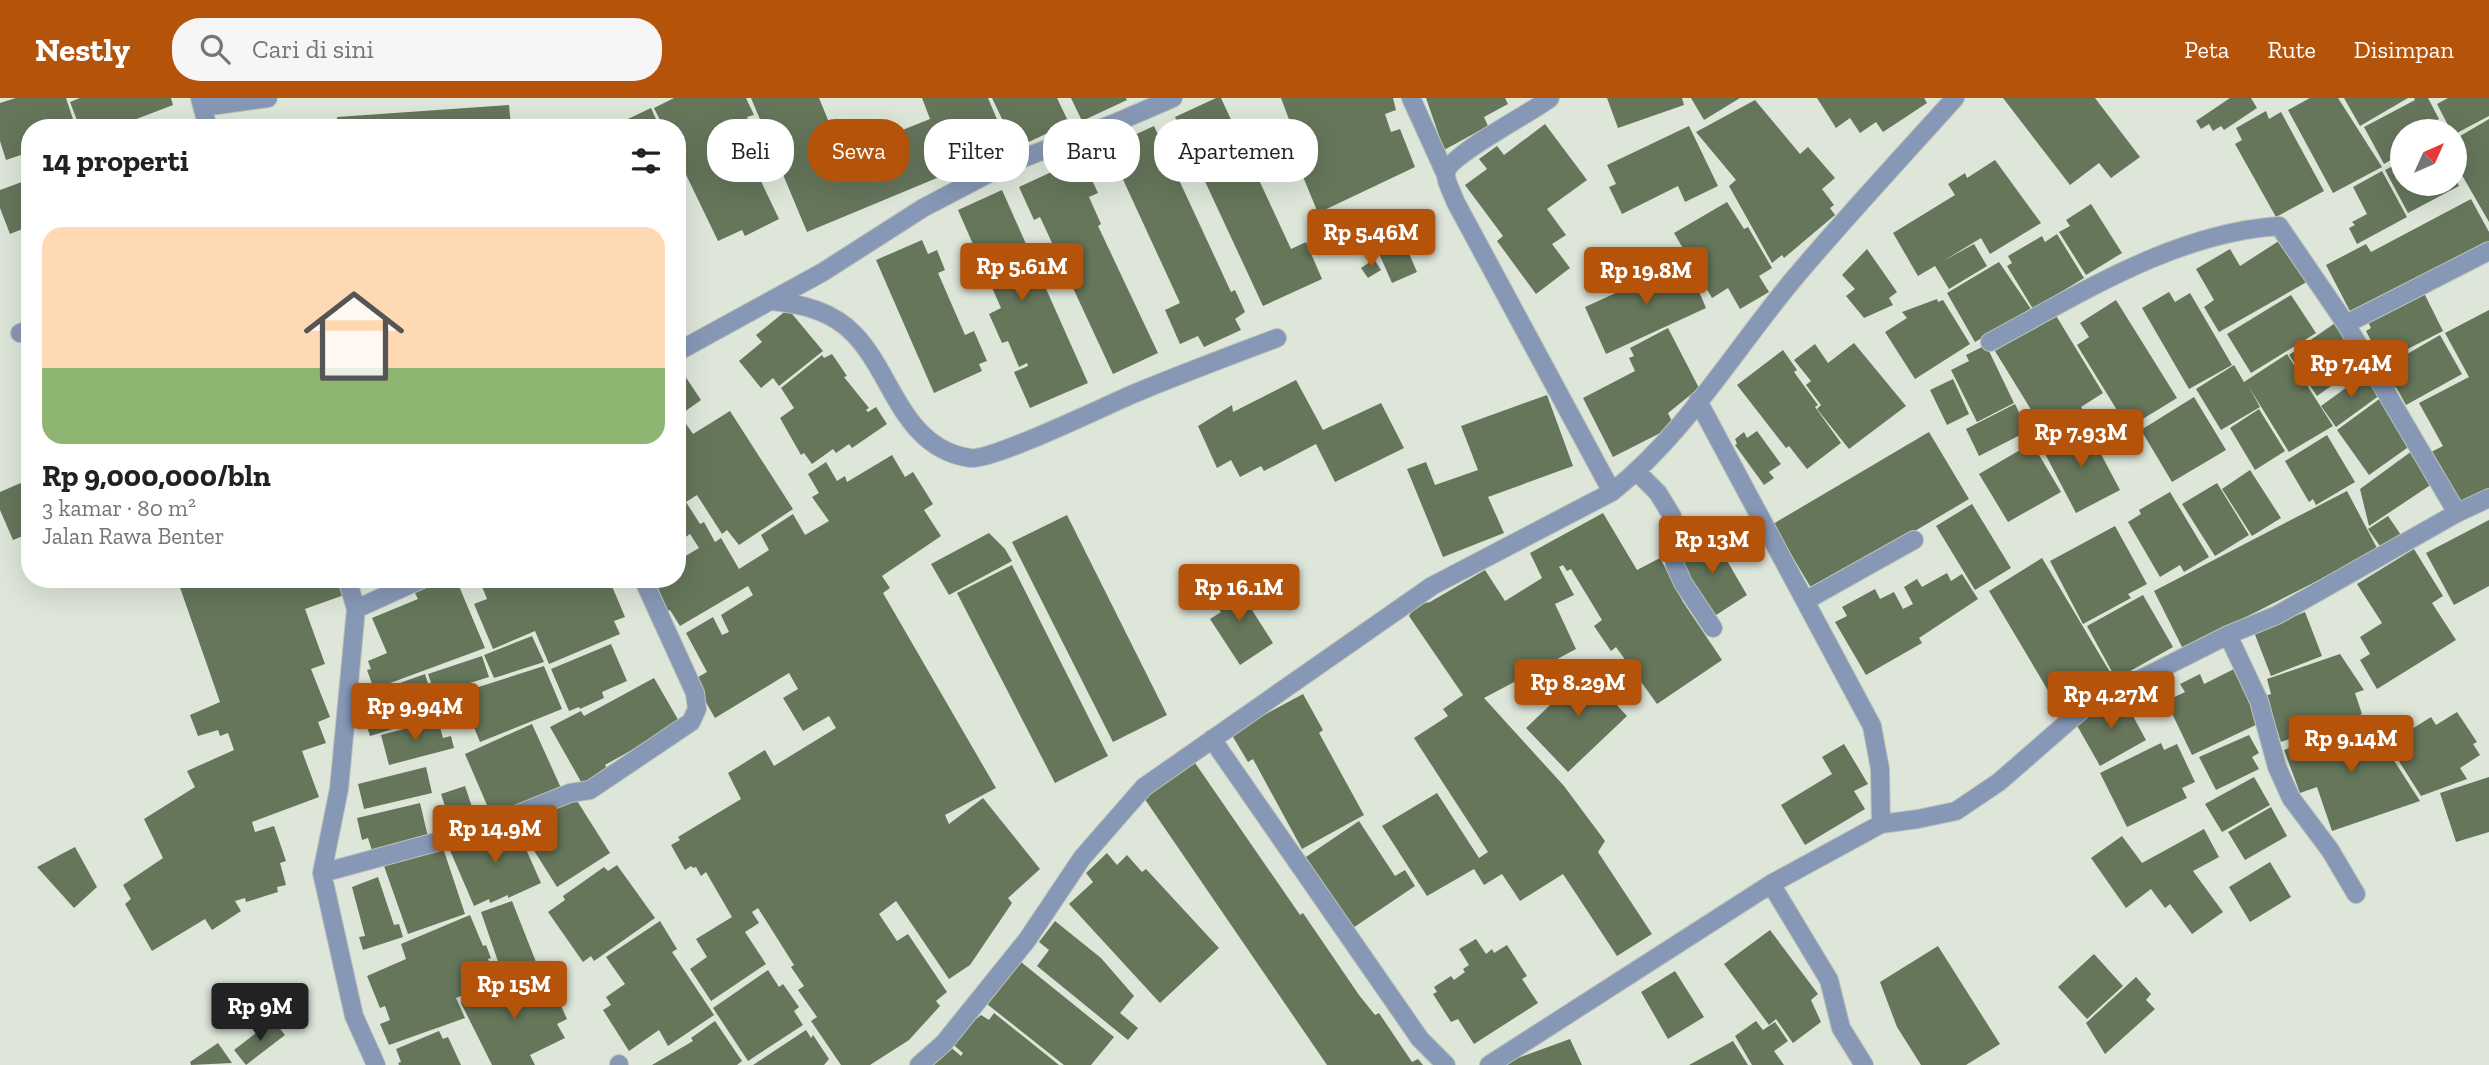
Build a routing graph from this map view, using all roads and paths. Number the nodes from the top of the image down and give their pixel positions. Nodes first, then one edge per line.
1 (268, 98) edge
2 (1173, 98) edge
3 (1411, 98) edge
4 (1550, 98) edge
5 (1955, 98) edge
6 (201, 102) edge
7 (206, 119) edge
8 (1446, 175) junction
9 (2489, 251) edge
10 (772, 301) junction
11 (2346, 324) junction
12 (1277, 338) dead end
13 (1990, 342) dead end
14 (686, 347) edge
15 (1698, 401) junction
16 (1637, 472) junction
17 (1612, 492) junction
18 (2489, 498) edge
19 (2457, 513) junction
20 (1914, 540) dead end
21 (350, 588) edge
22 (402, 588) edge
23 (647, 588) edge
24 (1805, 601) junction
25 (356, 609) junction
26 (1713, 628) dead end
27 (2228, 635) junction
28 (1212, 739) junction
29 (1881, 824) junction
30 (322, 873) junction
31 (1771, 884) junction
32 (2356, 894) dead end
33 (376, 1065) edge
34 (919, 1065) edge
35 (1446, 1065) edge
36 (1489, 1065) edge
37 (1864, 1065) edge

1 - 6 street
2 - 10 street
3 - 8 street
4 - 8 street
5 - 15 street
6 - 7 street
8 - 17 street
9 - 11 street
10 - 12 street
10 - 14 street
11 - 13 street
11 - 19 street
15 - 16 street
15 - 24 street
16 - 17 street
16 - 26 street
17 - 28 street
18 - 19 street
19 - 27 street
20 - 24 street
21 - 25 street
22 - 25 street
23 - 30 street
24 - 29 street
25 - 30 street
27 - 29 street
27 - 32 street
28 - 34 street
28 - 35 street
29 - 31 street
30 - 33 street
31 - 36 street
31 - 37 street

